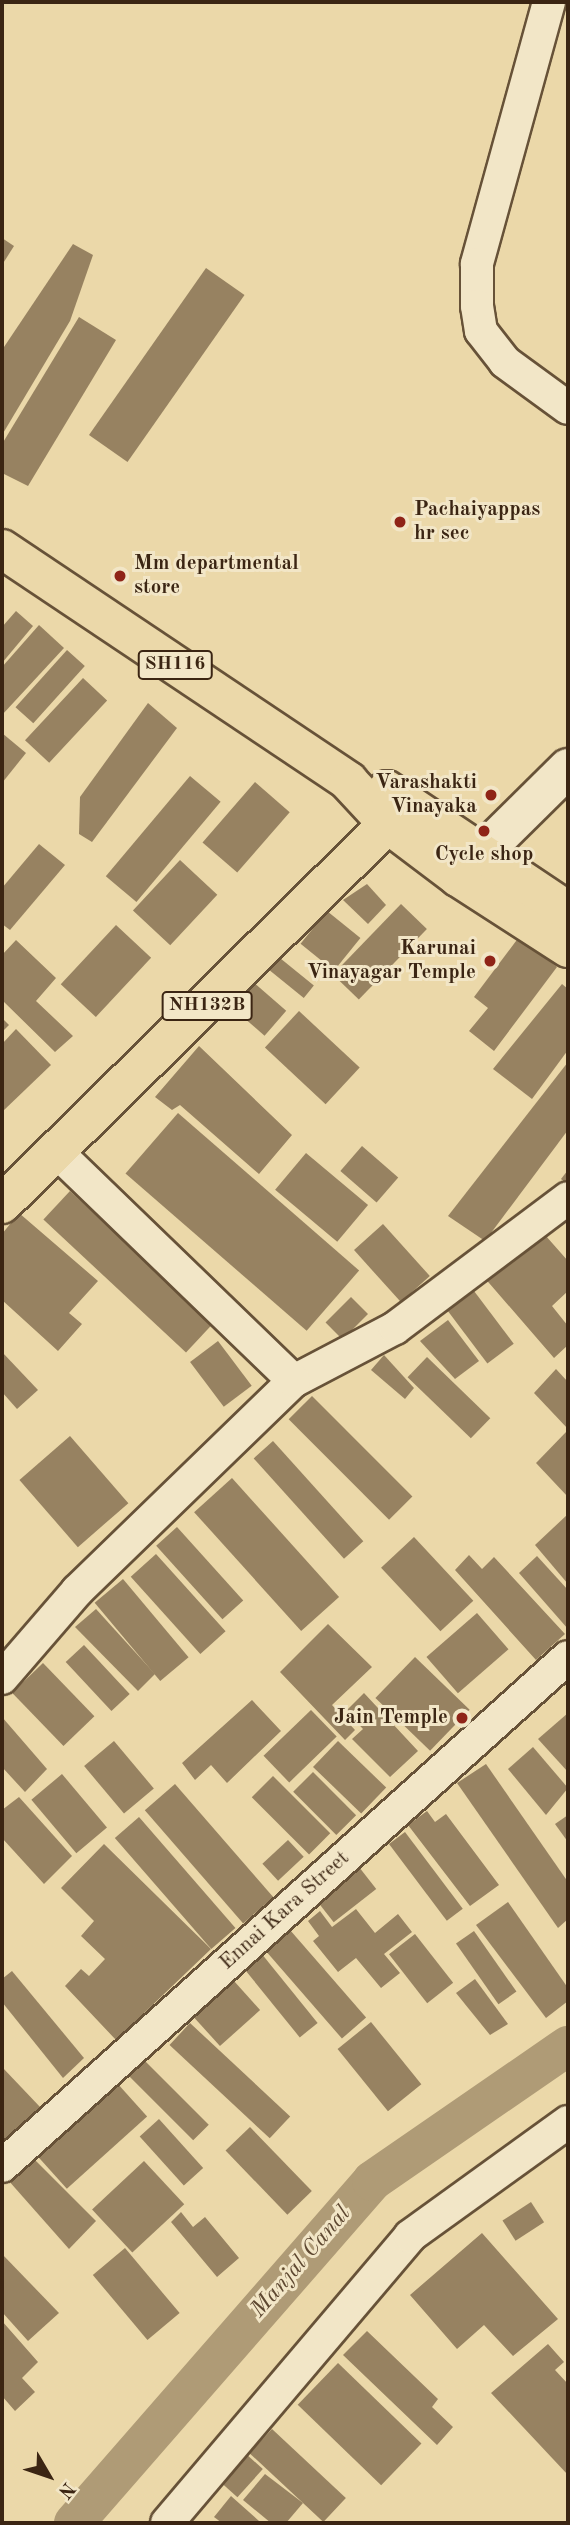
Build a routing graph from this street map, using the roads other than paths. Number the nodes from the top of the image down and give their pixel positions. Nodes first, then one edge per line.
1 (549, 2) edge
2 (568, 408) edge
3 (2, 550) edge
4 (568, 768) edge
5 (381, 802) junction
6 (469, 867) junction
7 (568, 911) edge
8 (568, 948) edge
9 (57, 1152) junction
10 (2, 1169) edge
11 (568, 1198) edge
12 (2, 1204) edge
13 (293, 1381) junction
14 (568, 1657) edge
15 (2, 1678) edge
16 (568, 2122) edge
17 (2, 2165) edge
18 (167, 2523) edge

1 - 2 street
3 - 5 main road, SH116
4 - 6 street
5 - 6 main road
5 - 9 main road, NH132B
5 - 10 main road, NH132B
6 - 7 main road
6 - 8 main road
9 - 12 main road, NH132B
9 - 13 street
11 - 13 street
13 - 15 street
14 - 17 street, Ennai Kara Street
16 - 18 street

